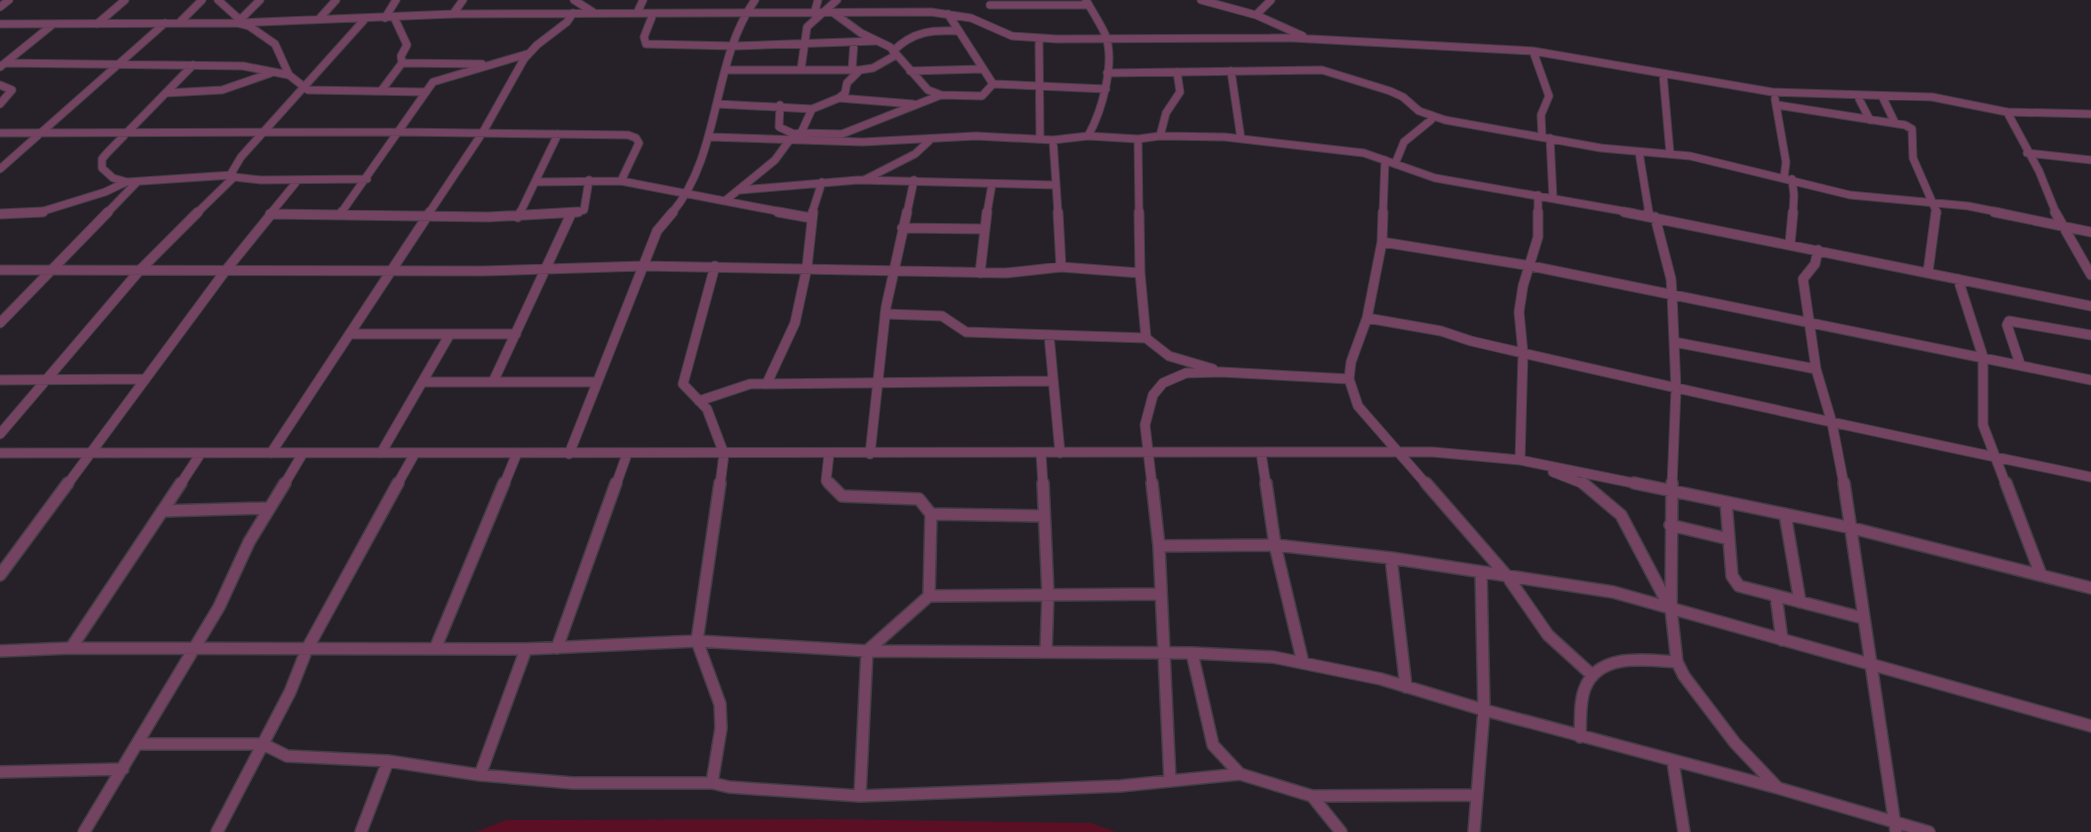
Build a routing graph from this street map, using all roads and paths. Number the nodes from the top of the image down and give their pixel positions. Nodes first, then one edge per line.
1 (9, 0) edge
2 (125, 0) edge
3 (202, 0) edge
4 (218, 0) edge
5 (260, 0) edge
6 (336, 0) edge
7 (396, 0) edge
8 (463, 0) edge
9 (643, 0) edge
10 (755, 0) edge
11 (818, 0) edge
12 (837, 0) edge
13 (997, 0) edge
14 (1271, 0) edge
15 (576, 1) edge
16 (1206, 1) edge
17 (1087, 2) edge
18 (1038, 3) edge
19 (929, 4) dead end
20 (990, 5) junction
21 (0, 7) edge
22 (593, 12) junction
23 (931, 12) junction
24 (453, 13) junction
25 (573, 13) junction
26 (637, 13) junction
27 (653, 14) junction
28 (745, 14) junction
29 (817, 14) junction
30 (835, 14) junction
31 (948, 14) junction
32 (1256, 15) junction
33 (394, 17) junction
34 (385, 18) junction
35 (320, 19) junction
36 (365, 19) junction
37 (975, 19) junction
38 (166, 23) junction
39 (179, 23) junction
40 (237, 23) junction
41 (0, 24) edge
42 (52, 24) junction
43 (97, 24) junction
44 (959, 31) junction
45 (1106, 37) junction
46 (1039, 39) junction
47 (1327, 39) junction
48 (854, 41) junction
49 (877, 41) junction
50 (803, 44) junction
51 (734, 46) junction
52 (1533, 51) junction
53 (894, 53) junction
54 (527, 54) junction
55 (120, 63) junction
56 (402, 64) junction
57 (493, 64) junction
58 (3, 65) edge
59 (193, 65) junction
60 (801, 69) junction
61 (983, 69) junction
62 (726, 70) junction
63 (856, 70) junction
64 (910, 71) junction
65 (1231, 71) junction
66 (272, 72) junction
67 (1177, 72) junction
68 (1107, 73) junction
69 (1662, 74) junction
70 (289, 75) junction
71 (993, 83) junction
72 (0, 85) edge
73 (302, 86) junction
74 (1040, 88) junction
75 (1106, 89) junction
76 (381, 90) junction
77 (425, 92) junction
78 (1772, 92) junction
79 (166, 93) junction
80 (941, 95) junction
81 (1857, 95) junction
82 (1882, 96) junction
83 (839, 98) junction
84 (0, 104) edge
85 (717, 104) junction
86 (917, 104) junction
87 (780, 105) junction
88 (1777, 105) junction
89 (812, 109) junction
90 (2007, 112) junction
91 (2091, 114) edge
92 (1431, 115) junction
93 (1870, 120) junction
94 (869, 121) junction
95 (1895, 123) junction
96 (400, 132) junction
97 (482, 132) junction
98 (0, 133) edge
99 (40, 133) junction
100 (127, 133) junction
101 (263, 133) junction
102 (558, 134) junction
103 (796, 135) junction
104 (1088, 136) junction
105 (1160, 136) junction
106 (709, 137) junction
107 (840, 137) junction
108 (1546, 137) junction
109 (1040, 138) junction
110 (1138, 139) junction
111 (1241, 139) junction
112 (1053, 140) junction
113 (929, 141) junction
114 (867, 142) junction
115 (1639, 152) junction
116 (1670, 153) junction
117 (2027, 153) junction
118 (1385, 160) junction
119 (2091, 160) edge
120 (1395, 164) junction
121 (0, 169) edge
122 (233, 176) junction
123 (1788, 178) junction
124 (366, 179) junction
125 (298, 180) junction
126 (589, 180) junction
127 (914, 180) junction
128 (621, 181) junction
129 (132, 182) junction
130 (536, 182) junction
131 (822, 182) junction
132 (860, 182) junction
133 (992, 184) junction
134 (1054, 186) junction
135 (741, 190) junction
136 (688, 194) junction
137 (1538, 195) junction
138 (1553, 198) junction
139 (726, 200) junction
140 (1932, 201) junction
141 (0, 214) edge
142 (270, 214) junction
143 (571, 214) junction
144 (340, 215) junction
145 (428, 216) junction
146 (1652, 216) junction
147 (518, 217) junction
148 (811, 218) junction
149 (2060, 224) junction
150 (902, 228) junction
151 (984, 229) junction
152 (2091, 232) edge
153 (1381, 242) junction
154 (1790, 244) junction
155 (1818, 250) junction
156 (644, 266) junction
157 (715, 266) junction
158 (1531, 266) junction
159 (807, 267) junction
160 (1061, 267) junction
161 (543, 269) junction
162 (0, 270) edge
163 (51, 270) junction
164 (140, 270) junction
165 (226, 270) junction
166 (894, 270) junction
167 (392, 271) junction
168 (1928, 272) junction
169 (980, 273) junction
170 (1140, 273) junction
171 (2091, 275) edge
172 (1958, 279) junction
173 (1672, 294) junction
174 (2091, 306) edge
175 (886, 314) junction
176 (1367, 318) junction
177 (0, 323) edge
178 (1811, 325) junction
179 (350, 334) junction
180 (450, 334) junction
181 (516, 334) junction
182 (1049, 335) junction
183 (2091, 335) edge
184 (1146, 338) junction
185 (1674, 342) junction
186 (1523, 353) junction
187 (1983, 357) junction
188 (2020, 364) junction
189 (1816, 369) junction
190 (1221, 372) junction
191 (145, 379) junction
192 (1349, 379) junction
193 (0, 380) edge
194 (45, 380) junction
195 (2091, 380) edge
196 (878, 381) junction
197 (1053, 381) junction
198 (424, 382) junction
199 (493, 382) junction
200 (596, 382) junction
201 (766, 383) junction
202 (1676, 389) junction
203 (699, 401) junction
204 (1832, 423) junction
205 (0, 435) edge
206 (90, 452) junction
207 (0, 453) edge
208 (201, 453) junction
209 (271, 453) junction
210 (303, 453) junction
211 (381, 453) junction
212 (415, 453) junction
213 (517, 453) junction
214 (1041, 453) junction
215 (1059, 453) junction
216 (1148, 453) junction
217 (1261, 453) junction
218 (1400, 453) junction
219 (569, 454) junction
220 (626, 454) junction
221 (724, 454) junction
222 (829, 454) junction
223 (870, 454) junction
224 (1993, 457) junction
225 (1520, 460) junction
226 (2091, 477) edge
227 (1671, 491) junction
228 (1726, 502) junction
229 (269, 508) junction
230 (162, 511) junction
231 (931, 514) junction
232 (1785, 514) junction
233 (1043, 516) junction
234 (1670, 525) junction
235 (1852, 528) junction
236 (1729, 539) junction
237 (1275, 545) junction
238 (1159, 547) junction
239 (1391, 558) junction
240 (1482, 572) junction
241 (0, 575) edge
242 (2041, 575) junction
243 (1507, 576) junction
244 (2091, 588) edge
245 (1048, 594) junction
246 (1161, 594) junction
247 (929, 596) junction
248 (1776, 596) junction
249 (1800, 602) junction
250 (1671, 609) junction
251 (1863, 618) junction
252 (1782, 640) junction
253 (697, 641) junction
254 (71, 648) junction
255 (557, 648) junction
256 (307, 649) junction
257 (435, 649) junction
258 (526, 649) junction
259 (194, 650) junction
260 (0, 651) edge
261 (867, 651) junction
262 (1046, 652) junction
263 (1165, 652) junction
264 (1192, 653) junction
265 (1677, 662) junction
266 (1303, 663) junction
267 (1871, 665) junction
268 (1591, 674) junction
269 (1406, 687) junction
270 (1484, 710) junction
271 (2091, 726) edge
272 (1580, 737) junction
273 (138, 744) junction
274 (263, 744) junction
275 (388, 761) junction
276 (1673, 762) junction
277 (122, 769) junction
278 (0, 772) edge
279 (1240, 774) junction
280 (480, 775) junction
281 (1170, 781) junction
282 (712, 783) junction
283 (1778, 788) junction
284 (1477, 795) junction
285 (860, 796) junction
286 (1312, 796) junction
287 (1895, 827) edge
288 (84, 832) edge
289 (217, 832) edge
290 (361, 832) edge
291 (1341, 832) edge
292 (1474, 832) edge
293 (1684, 832) edge
294 (1928, 832) edge

1 - 21 street
2 - 43 street
3 - 39 street
4 - 40 street
5 - 40 street
6 - 35 street
7 - 34 street
8 - 24 street
9 - 26 street
10 - 28 street
11 - 29 street
12 - 29 street
13 - 20 street
14 - 32 street
15 - 22 street
16 - 32 street
17 - 18 street
17 - 45 street
18 - 20 street
19 - 23 street
20 - 37 street
22 - 25 street
22 - 26 street
23 - 30 street
23 - 31 street
24 - 25 street
24 - 33 street
25 - 54 street
26 - 27 street
27 - 28 street
27 - 51 street
28 - 29 street
28 - 51 street
29 - 30 street
29 - 50 street
30 - 49 street
31 - 37 street
31 - 44 street
32 - 47 street
33 - 34 street
33 - 56 street
34 - 36 street
35 - 36 street
35 - 40 street
36 - 73 street
37 - 46 street
38 - 39 street
38 - 43 street
38 - 55 street
39 - 40 street
40 - 70 street
41 - 42 street
42 - 43 street
42 - 58 street
44 - 53 street
44 - 61 street
45 - 46 street
45 - 47 street
45 - 68 street
46 - 74 street
47 - 52 street
48 - 49 street
48 - 50 street
48 - 63 street
49 - 53 street
50 - 51 street
50 - 60 street
51 - 62 street
52 - 69 street
52 - 108 street
53 - 63 street
53 - 64 street
54 - 57 street
54 - 97 street
55 - 58 street
55 - 59 street
55 - 99 street
56 - 57 street
56 - 76 street
57 - 77 street
59 - 66 street
59 - 79 street
60 - 62 street
60 - 63 street
61 - 64 street
61 - 71 street
62 - 85 street
63 - 83 street
64 - 80 street
65 - 67 street
65 - 92 street
65 - 111 street
66 - 70 street
66 - 79 street
67 - 68 street
67 - 105 street
68 - 75 street
69 - 78 street
69 - 116 street
70 - 73 street
71 - 74 street
71 - 80 street
72 - 84 street
73 - 76 street
73 - 101 street
74 - 75 street
74 - 109 street
75 - 104 street
76 - 77 street
77 - 96 street
78 - 81 street
78 - 88 street
79 - 100 street
80 - 86 street
81 - 82 street
81 - 93 street
82 - 90 street
82 - 95 street
83 - 86 street
83 - 89 street
85 - 87 street
85 - 106 street
86 - 94 street
87 - 89 street
87 - 103 street
88 - 93 street
88 - 123 street
89 - 103 street
90 - 91 street
90 - 117 street
92 - 108 street
92 - 120 street
93 - 95 street
94 - 107 street
94 - 114 street
95 - 140 street
96 - 97 street
96 - 101 street
96 - 124 street
97 - 102 street
97 - 145 street
98 - 99 street
99 - 100 street
99 - 121 street
100 - 101 street
100 - 129 street
101 - 122 street
102 - 128 street
102 - 130 street
103 - 106 street
103 - 107 street
103 - 135 street
104 - 110 street
104 - 112 street
105 - 110 street
105 - 111 street
106 - 136 street
107 - 114 street
108 - 115 street
108 - 138 street
109 - 112 street
109 - 113 street
110 - 170 street
111 - 118 street
112 - 134 street
113 - 114 street
113 - 132 street
115 - 116 street
115 - 146 street
116 - 123 street
117 - 119 street
117 - 149 street
118 - 120 street
118 - 153 street
120 - 137 street
122 - 125 street
122 - 129 street
122 - 164 street
123 - 140 street
123 - 154 street
124 - 125 street
124 - 144 street
125 - 142 street
126 - 128 street
126 - 130 street
126 - 143 street
127 - 132 street
127 - 133 street
127 - 150 street
128 - 136 street
129 - 141 street
129 - 163 street
130 - 147 street
131 - 132 street
131 - 135 street
131 - 148 street
133 - 134 street
133 - 151 street
134 - 160 street
135 - 139 street
136 - 139 street
136 - 156 street
137 - 138 street
137 - 158 street
138 - 146 street
139 - 148 street
140 - 149 street
140 - 168 street
142 - 144 street
142 - 165 street
143 - 147 street
143 - 161 street
144 - 145 street
145 - 147 street
145 - 167 street
146 - 154 street
146 - 173 street
148 - 159 street
149 - 152 street
149 - 171 street
150 - 151 street
150 - 166 street
151 - 169 street
153 - 158 street
153 - 176 street
154 - 155 street
155 - 168 street
155 - 178 street
156 - 157 street
156 - 161 street
156 - 200 street
157 - 159 street
157 - 203 street
158 - 173 street
158 - 186 street
159 - 166 street
159 - 201 street
160 - 169 street
160 - 170 street
161 - 167 street
161 - 181 street
162 - 163 street
163 - 164 street
163 - 177 street
164 - 165 street
164 - 194 street
165 - 167 street
165 - 191 street
166 - 169 street
166 - 175 street
167 - 179 street
168 - 172 street
170 - 184 street
172 - 174 street
172 - 187 street
173 - 178 street
173 - 185 street
175 - 182 street
175 - 196 street
176 - 186 street
176 - 192 street
178 - 187 street
178 - 189 street
179 - 180 street
179 - 209 street
180 - 181 street
180 - 198 street
181 - 199 street
182 - 184 street
182 - 197 street
183 - 188 street
184 - 190 street
185 - 189 street
185 - 202 street
186 - 202 street
186 - 225 street
187 - 188 street
187 - 224 street
188 - 195 street
189 - 204 street
190 - 192 street
190 - 216 street
191 - 194 street
191 - 206 street
192 - 218 street
193 - 194 street
194 - 205 street
196 - 197 street
196 - 201 street
196 - 223 street
197 - 215 street
198 - 199 street
198 - 211 street
199 - 200 street
200 - 219 street
201 - 203 street
202 - 204 street
202 - 227 street
203 - 221 street
204 - 224 street
204 - 235 street
206 - 207 street
206 - 208 street
206 - 241 street
208 - 209 street
208 - 230 street
209 - 210 street
210 - 211 street
210 - 229 street
211 - 212 street
212 - 213 street
212 - 256 street
213 - 219 street
213 - 257 street
214 - 215 street
214 - 223 street
214 - 233 street
215 - 216 street
216 - 217 street
216 - 238 street
217 - 218 street
217 - 237 street
218 - 225 street
218 - 243 street
219 - 220 street
220 - 221 street
220 - 255 street
221 - 222 street
221 - 253 street
222 - 223 street
222 - 231 street
224 - 226 street
224 - 242 street
225 - 227 street
225 - 250 street
227 - 228 street
227 - 234 street
228 - 232 street
228 - 236 street
229 - 230 street
229 - 259 street
230 - 254 street
231 - 233 street
231 - 247 street
232 - 235 street
232 - 249 street
233 - 245 street
234 - 236 street
234 - 250 street
235 - 242 street
235 - 251 street
236 - 248 street
237 - 238 street
237 - 239 street
237 - 266 street
238 - 246 street
239 - 240 street
239 - 269 street
240 - 243 street
240 - 270 street
242 - 244 street
243 - 250 street
243 - 268 street
245 - 246 street
245 - 247 street
245 - 262 street
246 - 263 street
247 - 261 street
248 - 249 street
248 - 252 street
249 - 251 street
250 - 252 street
250 - 265 street
251 - 267 street
252 - 267 street
253 - 255 street
253 - 261 street
253 - 282 street
254 - 259 street
254 - 260 street
255 - 258 street
256 - 257 street
256 - 259 street
256 - 274 street
257 - 258 street
258 - 280 street
259 - 273 street
261 - 262 street
261 - 285 street
262 - 263 street
263 - 264 street
263 - 281 street
264 - 266 street
264 - 279 street
265 - 268 street
265 - 283 street
266 - 269 street
267 - 271 street
267 - 287 street
268 - 272 street
269 - 270 street
270 - 272 street
270 - 284 street
272 - 276 street
273 - 274 street
273 - 277 street
274 - 275 street
274 - 289 street
275 - 280 street
275 - 290 street
276 - 283 street
276 - 293 street
277 - 278 street
277 - 288 street
279 - 281 street
279 - 286 street
280 - 282 street
281 - 285 street
282 - 285 street
283 - 287 street
284 - 286 street
284 - 292 street
286 - 291 street
287 - 294 street

